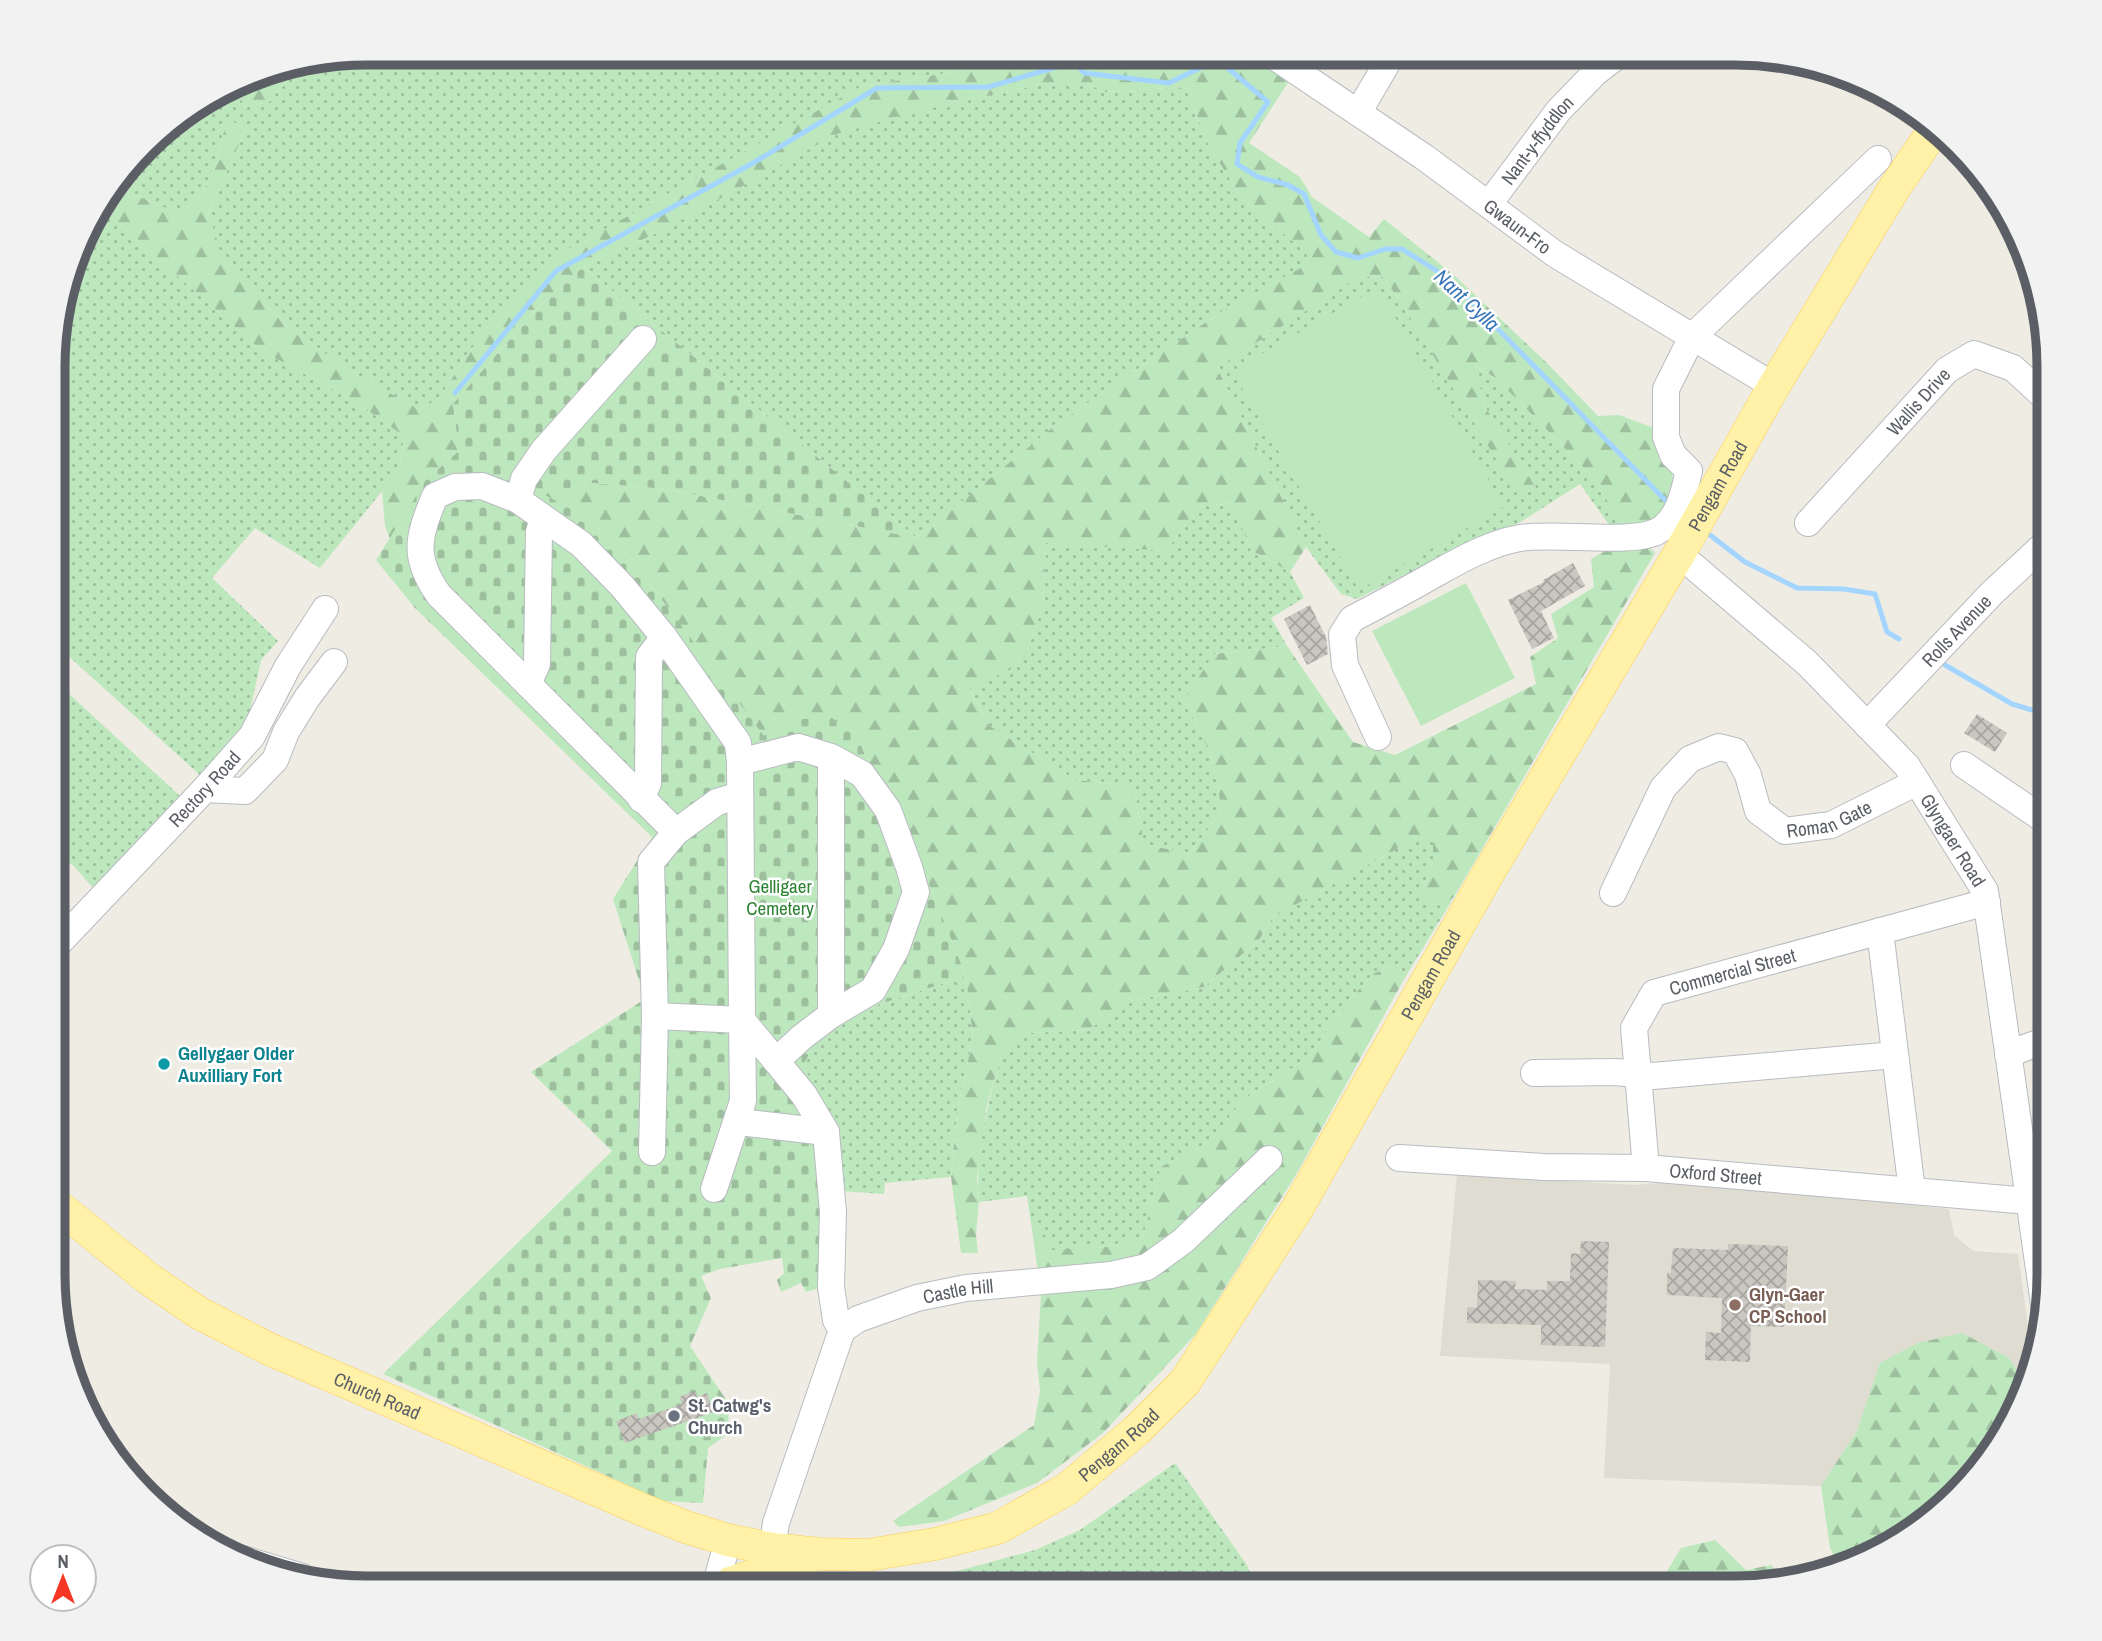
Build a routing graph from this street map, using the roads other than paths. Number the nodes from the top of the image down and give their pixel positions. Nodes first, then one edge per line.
1 (1287, 65) edge
2 (1386, 65) edge
3 (1605, 65) edge
4 (1359, 113) junction
5 (1930, 136) edge
6 (1878, 159) dead end
7 (1489, 204) junction
8 (1692, 337) junction
9 (643, 339) dead end
10 (1774, 386) junction
11 (2037, 390) edge
12 (518, 500) junction
13 (543, 518) junction
14 (1808, 523) dead end
15 (2037, 551) edge
16 (1679, 554) junction
17 (325, 608) dead end
18 (664, 638) junction
19 (334, 662) dead end
20 (528, 684) junction
21 (1867, 725) junction
22 (1378, 737) dead end
23 (831, 757) junction
24 (740, 762) junction
25 (1964, 765) dead end
26 (1917, 782) junction
27 (205, 789) junction
28 (740, 795) junction
29 (641, 799) junction
30 (2037, 815) edge
31 (676, 832) junction
32 (1613, 893) dead end
33 (1987, 902) junction
34 (1880, 931) junction
35 (65, 936) edge
36 (655, 1016) junction
37 (831, 1016) junction
38 (742, 1020) junction
39 (2037, 1043) edge
40 (2008, 1054) junction
41 (1895, 1055) junction
42 (776, 1062) junction
43 (1534, 1073) dead end
44 (1636, 1076) junction
45 (738, 1116) junction
46 (826, 1132) junction
47 (652, 1152) dead end
48 (1399, 1158) dead end
49 (1269, 1159) dead end
50 (1646, 1168) junction
51 (714, 1189) dead end
52 (1912, 1191) junction
53 (65, 1211) edge
54 (2037, 1217) edge
55 (842, 1330) junction
56 (728, 1540) junction
57 (772, 1549) junction
58 (820, 1554) junction
59 (718, 1576) edge
60 (752, 1576) edge

1 - 4 street, Gwaun-Fro
2 - 4 street
3 - 7 street, Nant-y-ffyddlon
4 - 7 street, Gwaun-Fro
5 - 10 main road, Pengam Road
6 - 8 street
7 - 8 street, Gwaun-Fro
8 - 10 street, Gwaun-Fro
8 - 22 street
9 - 12 street
10 - 16 main road, Pengam Road
11 - 14 street, Wallis Drive
12 - 13 street
12 - 20 street
13 - 18 street
13 - 20 street
15 - 21 street, Rolls Avenue
16 - 21 street, Glyngaer Road
16 - 58 main road, Pengam Road
17 - 27 street, Rectory Road
18 - 24 street
18 - 29 street
19 - 27 street
20 - 29 street
21 - 26 street, Glyngaer Road
23 - 24 street
23 - 37 street
23 - 37 street
24 - 28 street
25 - 30 street
26 - 32 street, Roman Gate
26 - 33 street, Glyngaer Road
27 - 35 street, Rectory Road
28 - 31 street
28 - 38 street
29 - 31 street
31 - 36 street
33 - 34 street, Commercial Street
33 - 40 street, Glyngaer Road
34 - 41 street
34 - 44 street, Commercial Street
36 - 38 street
36 - 47 street
37 - 42 street
38 - 42 street
38 - 45 street
39 - 40 street
40 - 54 street, Glyngaer Road
41 - 44 street
41 - 52 street
42 - 46 street
43 - 44 street
44 - 50 street, Commercial Street
45 - 46 street
45 - 51 street
46 - 55 street
48 - 50 street, Oxford Street
49 - 55 street, Castle Hill
50 - 52 street, Oxford Street
52 - 54 street, Oxford Street
53 - 56 main road, Church Road
55 - 57 street
56 - 57 main road, Pengam Road
56 - 59 street
57 - 58 main road, Pengam Road
58 - 60 main road

